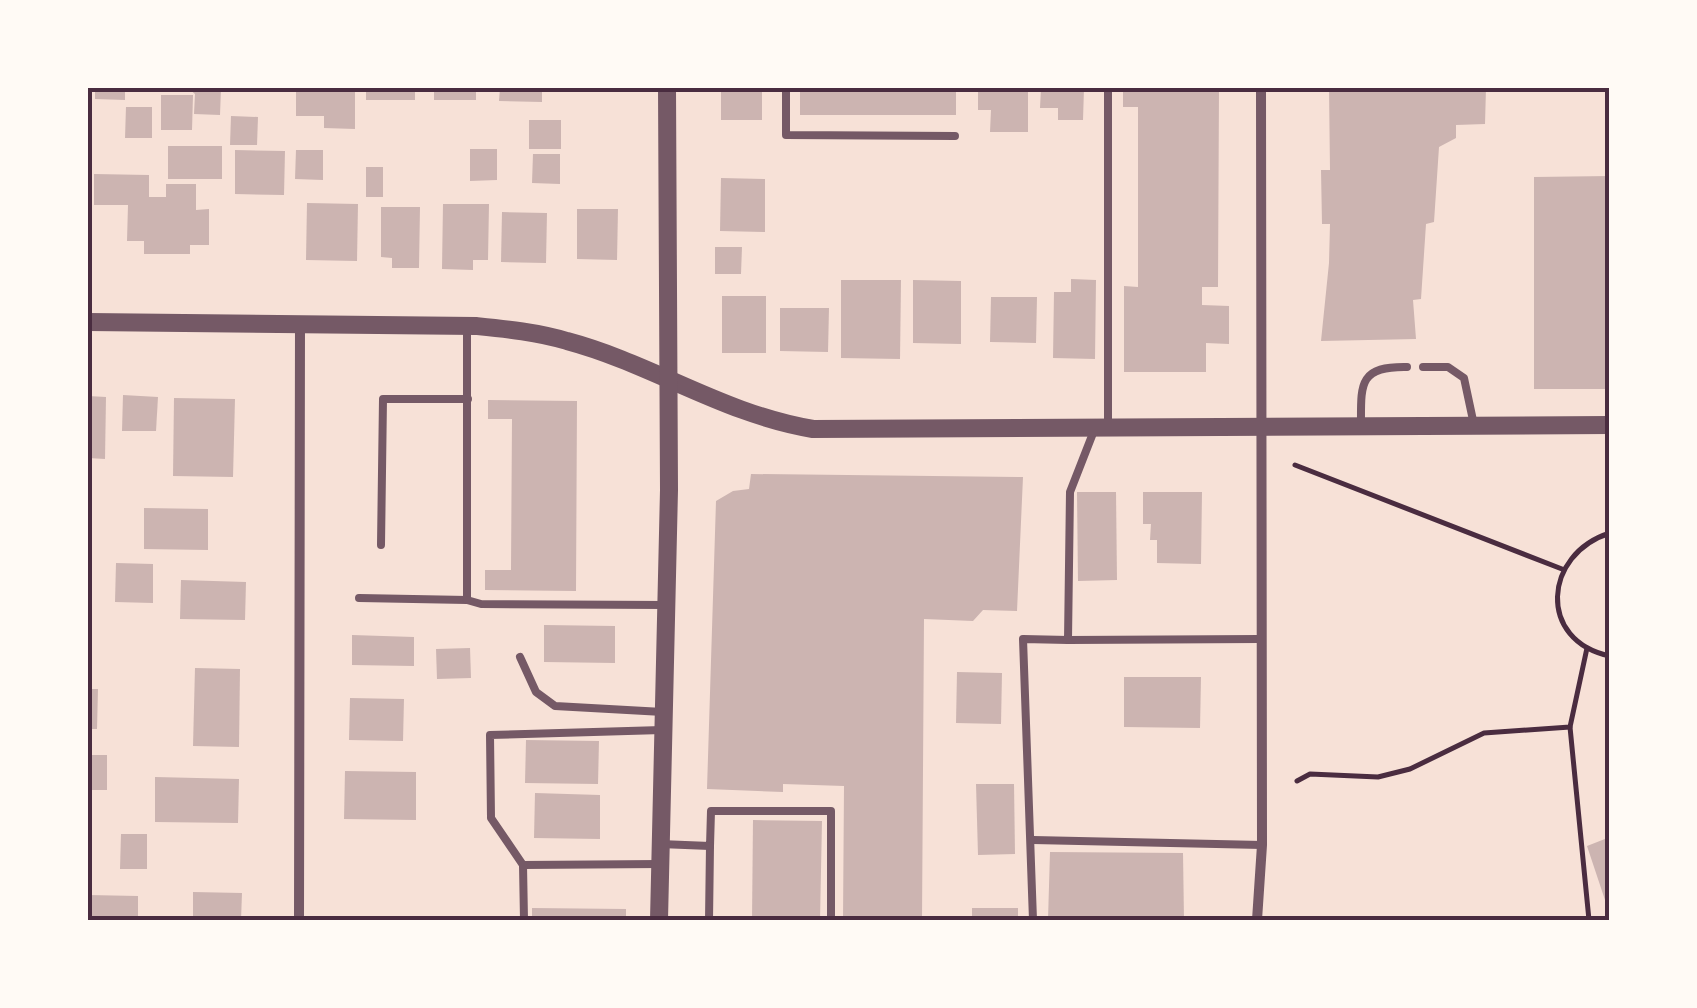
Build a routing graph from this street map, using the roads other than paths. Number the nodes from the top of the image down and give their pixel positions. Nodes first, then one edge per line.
1 (667, 88) edge
2 (786, 88) edge
3 (1108, 88) edge
4 (1260, 88) edge
5 (955, 136) dead end
6 (88, 322) edge
7 (300, 323) junction
8 (467, 326) junction
9 (1406, 367) dead end
10 (1423, 367) dead end
11 (668, 381) junction
12 (468, 399) junction
13 (1474, 425) junction
14 (1610, 425) edge
15 (1260, 426) junction
16 (1361, 426) junction
17 (1102, 428) junction
18 (380, 545) dead end
19 (358, 598) dead end
20 (468, 600) junction
21 (666, 605) junction
22 (1260, 639) junction
23 (1068, 640) junction
24 (520, 657) dead end
25 (663, 721) junction
26 (1033, 840) junction
27 (660, 844) junction
28 (1262, 845) junction
29 (710, 846) junction
30 (523, 864) junction
31 (660, 864) junction
32 (299, 920) edge
33 (524, 920) edge
34 (659, 920) edge
35 (709, 920) edge
36 (832, 920) edge
37 (1034, 920) edge
38 (1257, 920) edge

1 - 11 street
2 - 5 lane
3 - 17 lane
4 - 15 street
6 - 7 street
7 - 8 street
7 - 32 street
8 - 11 street
8 - 12 lane
9 - 16 lane
10 - 13 lane
11 - 17 street
11 - 21 street
12 - 18 lane
12 - 20 lane
13 - 14 street
13 - 16 street
15 - 16 street
15 - 17 street
15 - 22 street
17 - 23 lane
19 - 20 lane
20 - 21 lane
21 - 25 street
22 - 23 lane
22 - 28 street
23 - 26 lane
24 - 25 lane
25 - 27 street
25 - 30 lane
26 - 28 lane
26 - 37 lane
27 - 29 lane
27 - 31 street
28 - 38 street
29 - 35 lane
29 - 36 lane
30 - 31 lane
30 - 33 lane
31 - 34 street

